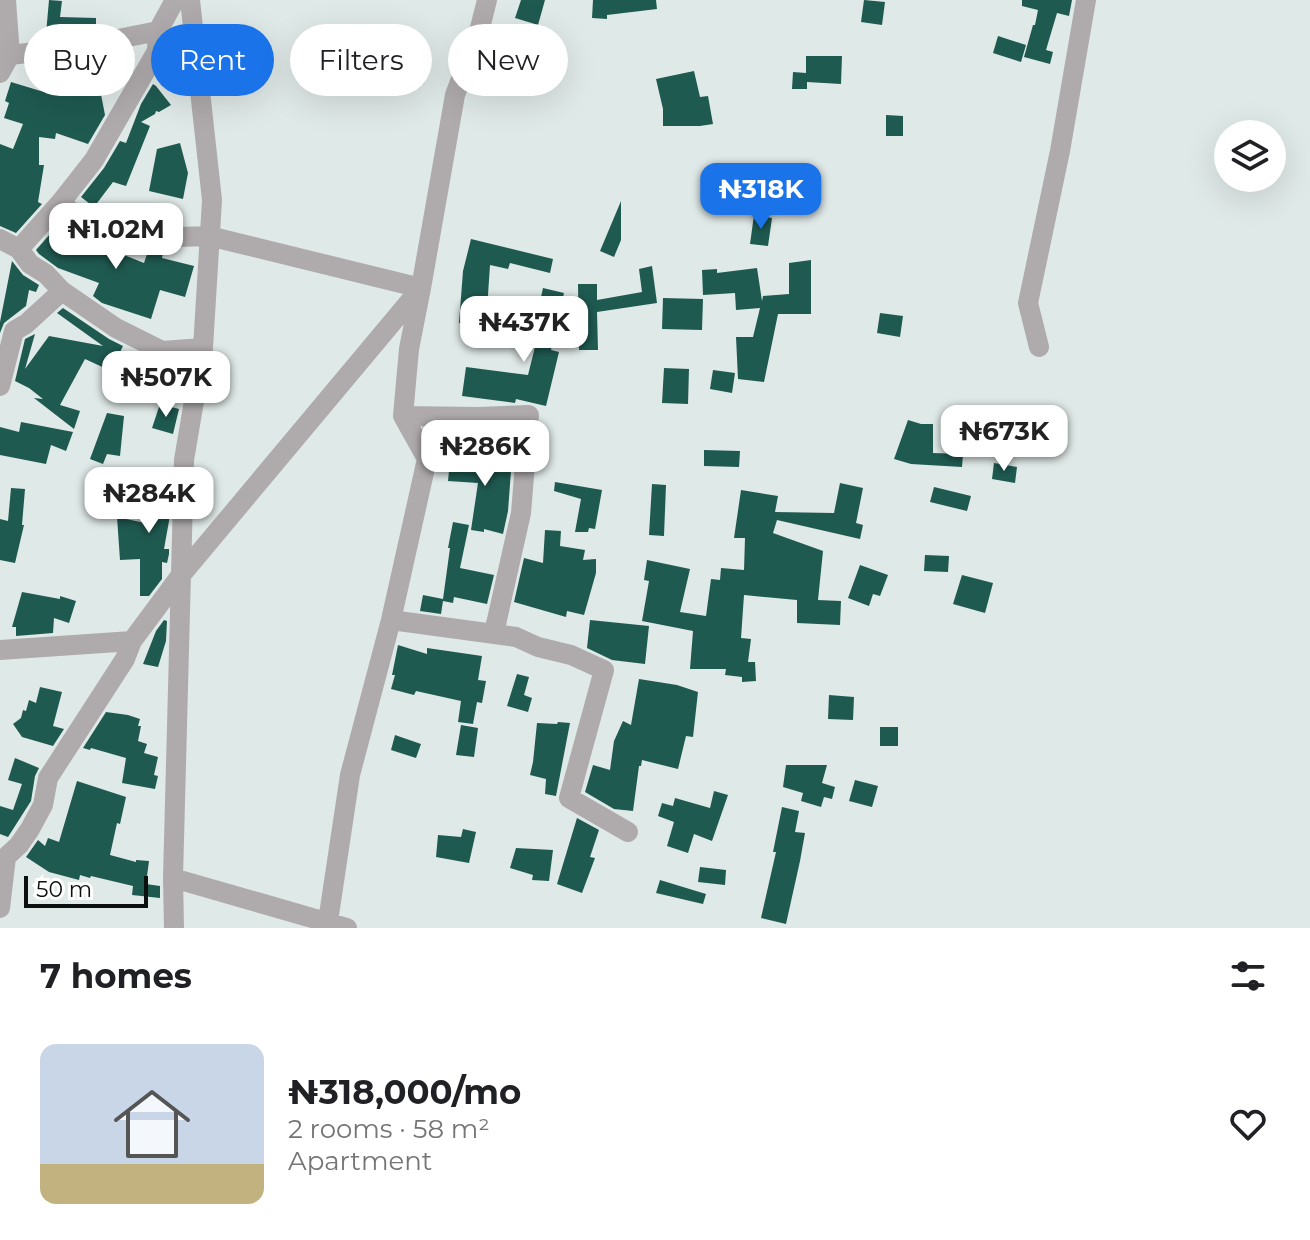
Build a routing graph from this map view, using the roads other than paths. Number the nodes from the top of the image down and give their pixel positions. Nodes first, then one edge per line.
1 (6, 0) edge
2 (175, 0) edge
3 (190, 0) edge
4 (487, 0) edge
5 (1086, 0) edge
6 (165, 24) edge
7 (193, 24) edge
8 (151, 42) edge
9 (151, 54) edge
10 (5, 64) edge
11 (200, 96) edge
12 (61, 202) junction
13 (209, 236) junction
14 (0, 239) edge
15 (19, 249) junction
16 (421, 288) junction
17 (62, 291) junction
18 (1039, 347) dead end
19 (203, 348) junction
20 (0, 386) edge
21 (403, 416) junction
22 (181, 575) junction
23 (391, 620) junction
24 (494, 633) junction
25 (132, 641) junction
26 (0, 650) edge
27 (628, 832) dead end
28 (173, 878) junction
29 (0, 908) edge
30 (327, 925) edge
31 (174, 928) edge
32 (347, 928) edge

1 - 10 street
2 - 6 street
3 - 7 street
4 - 16 street
5 - 18 street
8 - 10 street
9 - 12 street
11 - 13 street
12 - 13 street
12 - 15 street
13 - 16 street
13 - 19 street
14 - 15 street
15 - 17 street
16 - 21 street
16 - 22 street
17 - 19 street
17 - 20 street
19 - 22 street
21 - 23 street
21 - 24 street
22 - 25 street
22 - 28 street
23 - 24 street
23 - 30 street
24 - 27 street
25 - 26 street
25 - 29 street
28 - 30 street
28 - 31 street
30 - 32 street

